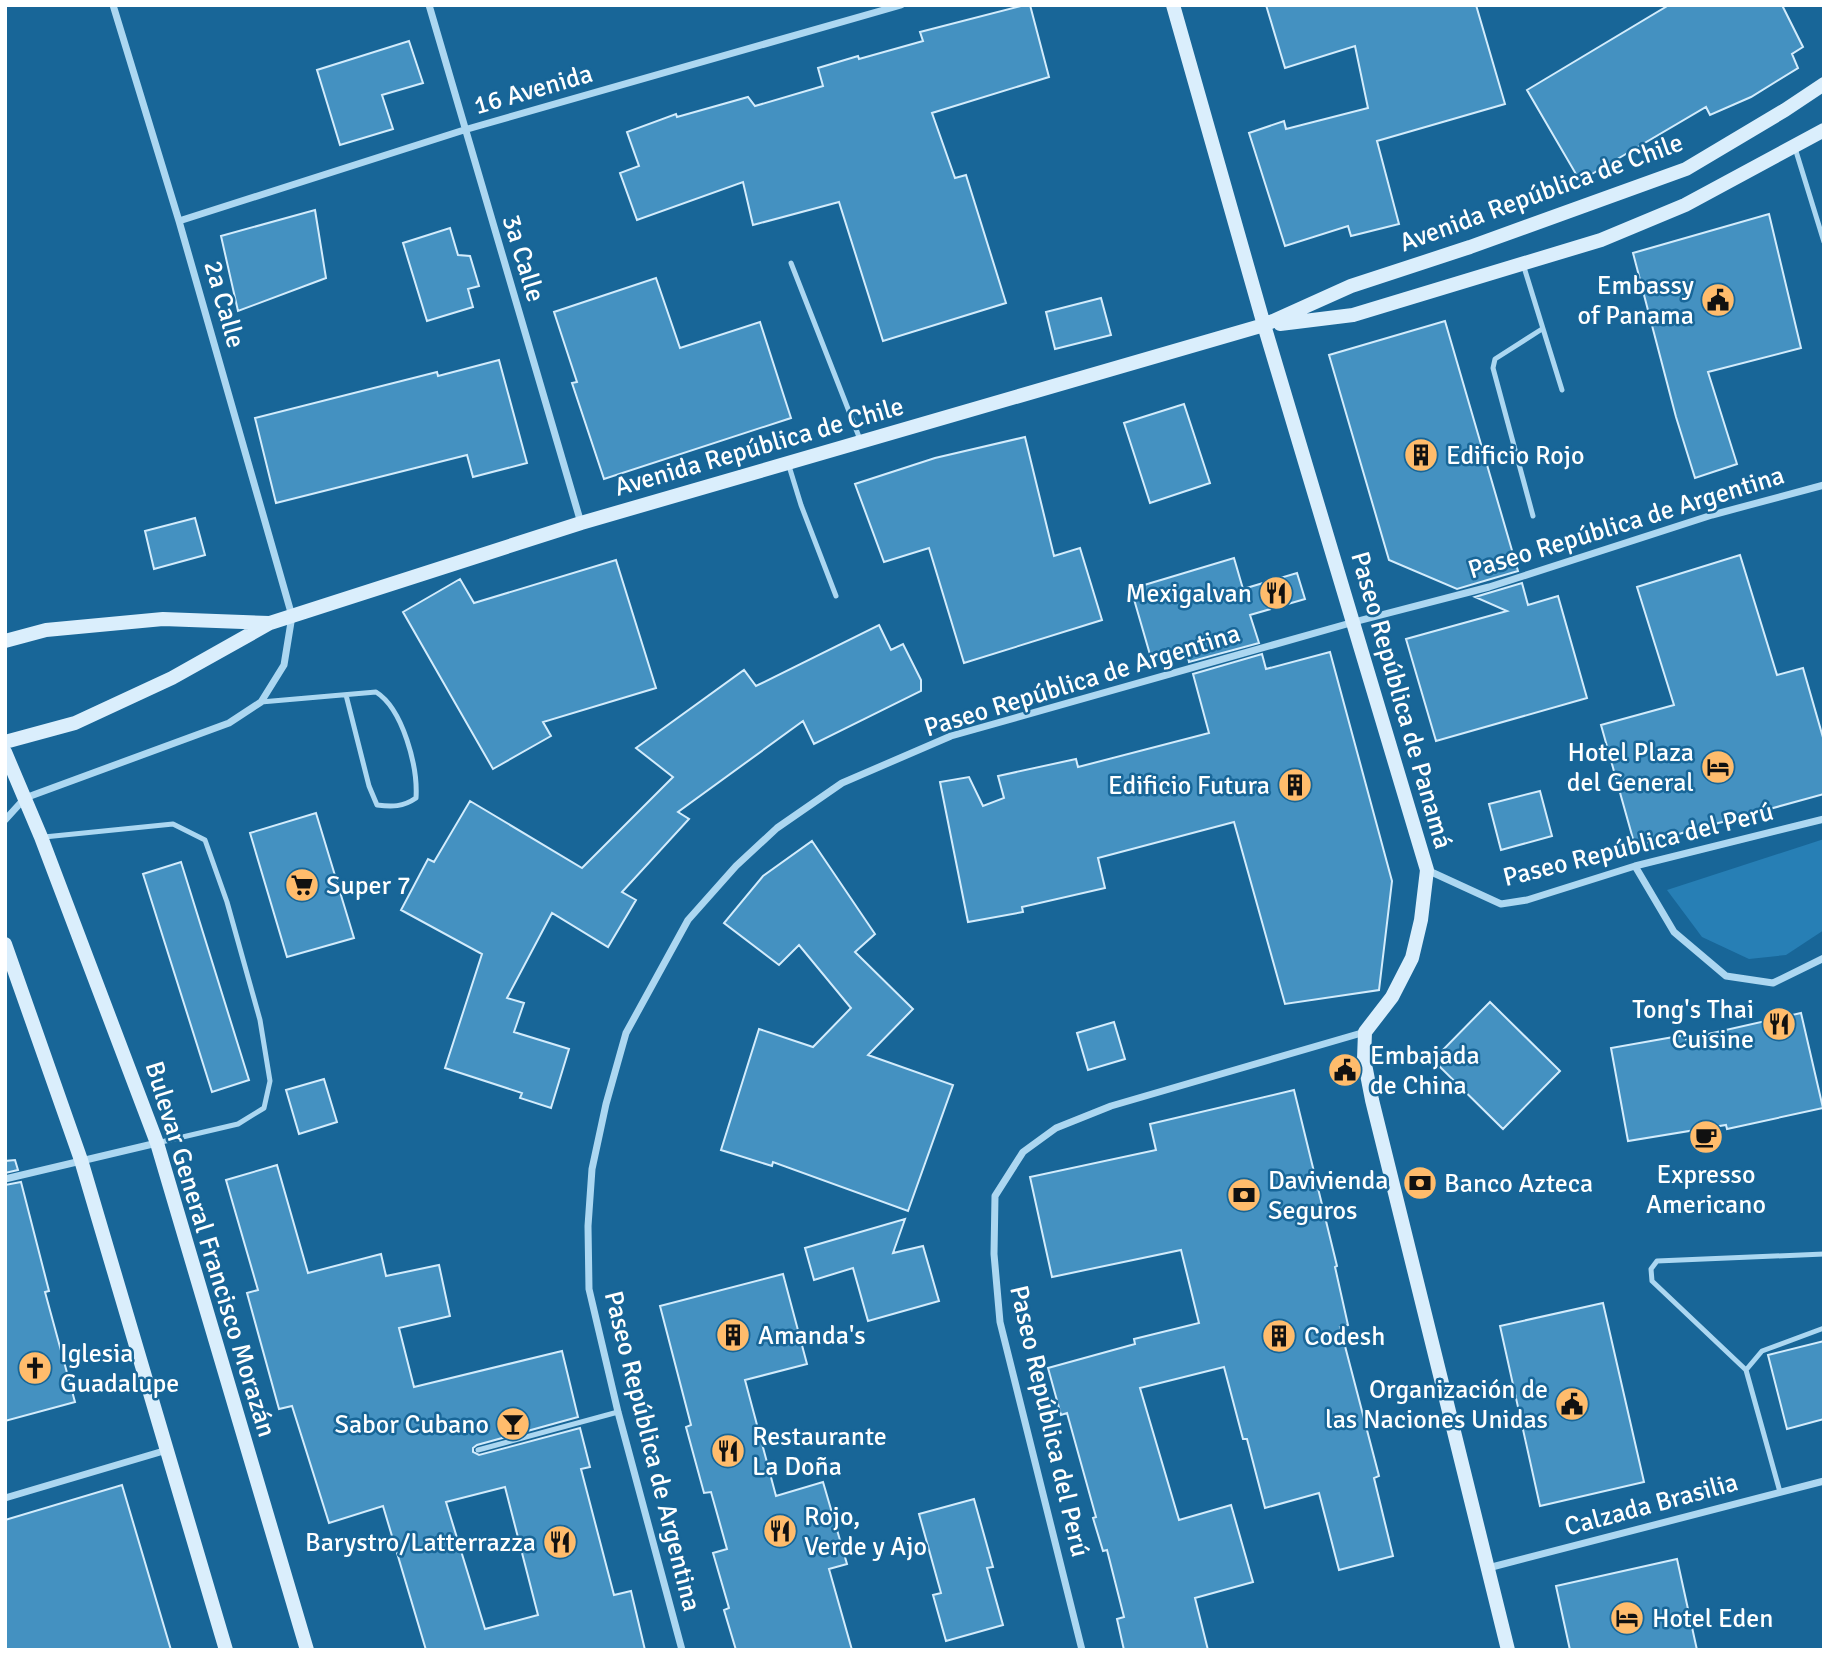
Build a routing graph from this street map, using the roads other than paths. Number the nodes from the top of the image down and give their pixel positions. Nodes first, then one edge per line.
1 (113, 5) edge
2 (429, 5) edge
3 (901, 5) edge
4 (1173, 5) edge
5 (1824, 84) edge
6 (464, 130) junction
7 (1824, 130) edge
8 (1795, 148) junction
9 (179, 221) junction
10 (1824, 242) edge
11 (792, 263) dead end
12 (1522, 264) junction
13 (1264, 326) junction
14 (1542, 329) junction
15 (1562, 390) dead end
16 (860, 442) junction
17 (788, 463) junction
18 (1824, 485) edge
19 (1533, 516) dead end
20 (581, 523) junction
21 (836, 596) dead end
22 (292, 616) junction
23 (1354, 622) junction
24 (270, 623) junction
25 (5, 641) edge
26 (346, 695) junction
27 (261, 702) junction
28 (5, 742) edge
29 (5, 752) edge
30 (25, 798) junction
31 (1824, 819) edge
32 (5, 820) edge
33 (41, 837) junction
34 (1634, 866) junction
35 (1426, 870) junction
36 (5, 944) edge
37 (1824, 958) edge
38 (1365, 1032) junction
39 (158, 1143) junction
40 (81, 1160) junction
41 (5, 1179) edge
42 (1824, 1254) edge
43 (1824, 1328) edge
44 (1746, 1370) junction
45 (618, 1412) junction
46 (167, 1450) junction
47 (478, 1450) dead end
48 (1824, 1481) edge
49 (1780, 1492) junction
50 (5, 1497) edge
51 (1488, 1568) junction
52 (226, 1650) edge
53 (307, 1650) edge
54 (682, 1650) edge
55 (1082, 1650) edge
56 (1508, 1650) edge

1 - 9 street, 2a Calle
2 - 6 street, 3a Calle
3 - 6 street, 16 Avenida
4 - 13 street, Paseo República de Panamá
5 - 13 street, Avenida República de Chile
6 - 9 street, 16 Avenida
6 - 20 street, 3a Calle
7 - 8 street, Avenida República de Chile
8 - 10 lane
8 - 12 street, Avenida República de Chile
9 - 22 street, 2a Calle
11 - 16 lane
12 - 13 street, Avenida República de Chile
12 - 14 lane
13 - 16 street, Avenida República de Chile
13 - 23 street, Paseo República de Panamá
14 - 15 lane
14 - 19 lane
16 - 17 street, Avenida República de Chile
17 - 20 street, Avenida República de Chile
17 - 21 lane
18 - 23 street, Paseo República de Argentina
20 - 22 street, Avenida República de Chile
22 - 24 street, Avenida República de Chile
22 - 27 street
23 - 35 street, Paseo República de Panamá
23 - 45 street, Paseo República de Argentina
24 - 25 street, Avenida República de Chile
24 - 28 street, Avenida República de Chile
26 - 26 lane
26 - 27 lane
27 - 30 street
29 - 30 street, Bulevar General Francisco Morazán
30 - 32 street
30 - 33 street, Bulevar General Francisco Morazán
31 - 34 street, Paseo República del Perú
33 - 39 street, Bulevar General Francisco Morazán
33 - 39 lane
34 - 35 street, Paseo República del Perú
34 - 37 street
35 - 38 street, Paseo República de Panamá
36 - 40 street
38 - 51 street
38 - 55 street, Paseo República del Perú
39 - 40 street
39 - 53 street, Bulevar General Francisco Morazán
40 - 41 street
40 - 46 street
42 - 44 lane
43 - 44 lane
44 - 49 lane
45 - 47 lane
45 - 54 street, Paseo República de Argentina
46 - 50 street
46 - 52 street
48 - 49 street, Calzada Brasilia
49 - 51 street, Calzada Brasilia
51 - 56 street

